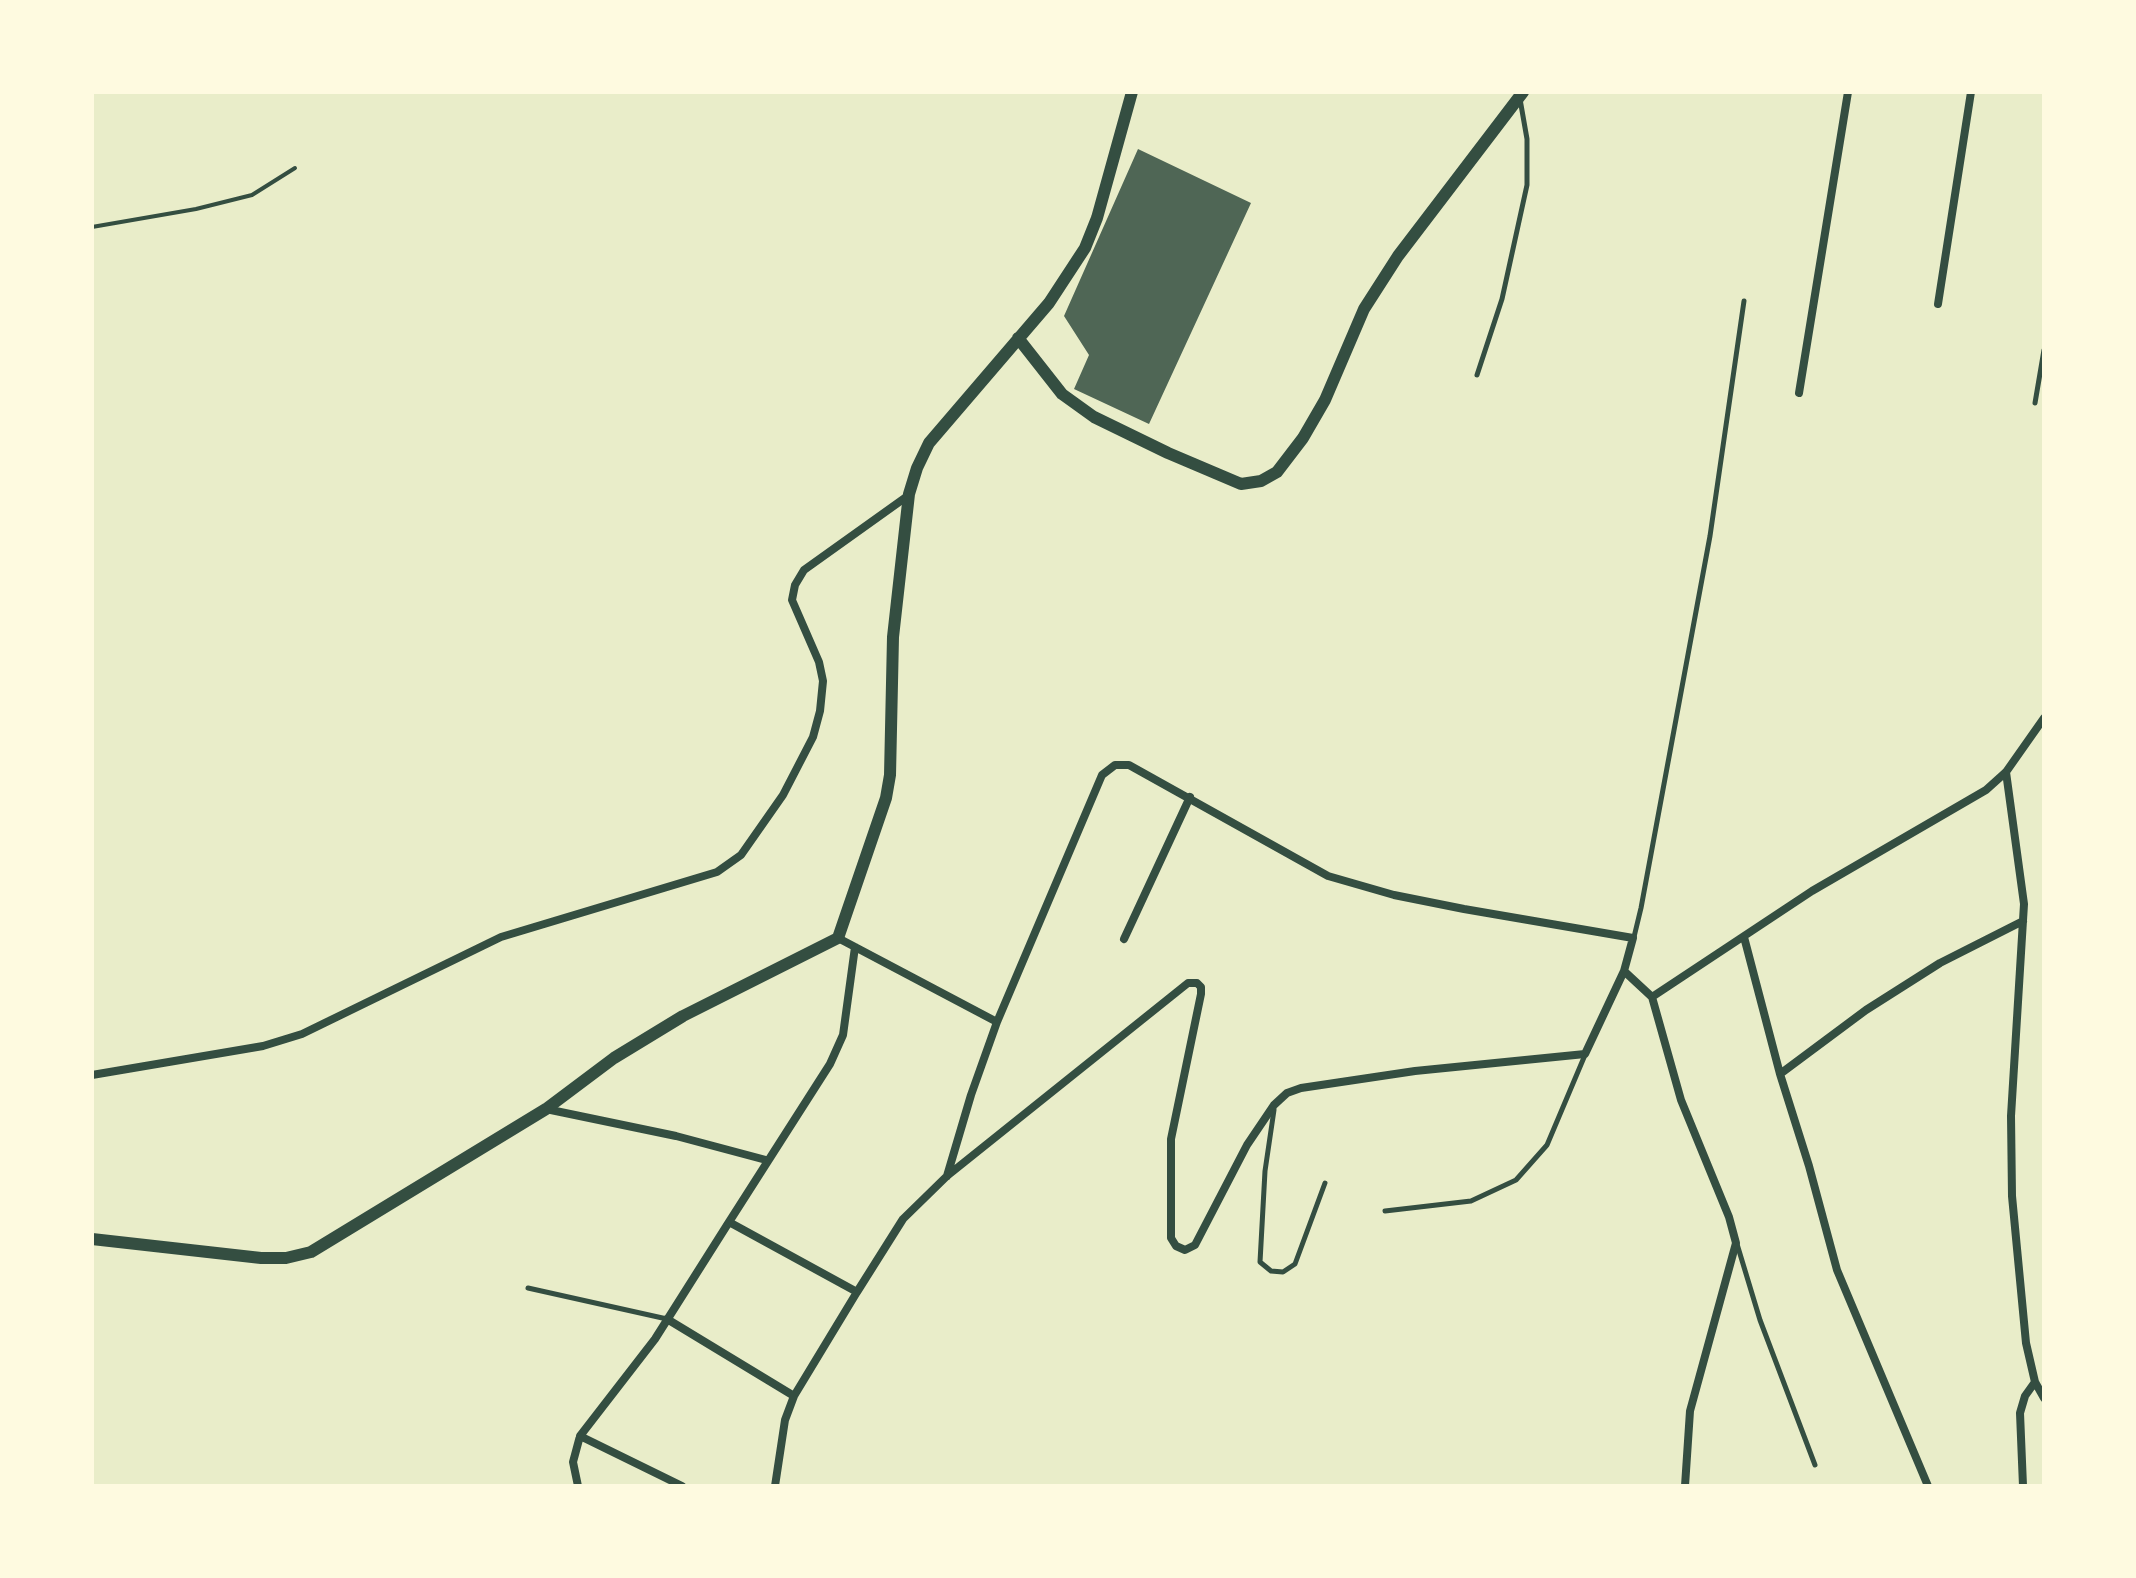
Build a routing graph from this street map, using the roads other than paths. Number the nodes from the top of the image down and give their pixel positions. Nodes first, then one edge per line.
1 (1132, 92) edge
2 (1848, 92) edge
3 (1971, 92) edge
4 (1521, 95) edge
5 (1744, 301) dead end
6 (1938, 304) dead end
7 (1018, 338) junction
8 (2044, 350) edge
9 (1477, 375) dead end
10 (1799, 393) dead end
11 (2035, 403) dead end
12 (909, 494) junction
13 (2044, 718) edge
14 (2006, 772) junction
15 (1190, 797) junction
16 (2023, 921) junction
17 (1744, 937) junction
18 (838, 938) junction
19 (1633, 938) junction
20 (1124, 939) dead end
21 (855, 947) junction
22 (1624, 971) junction
23 (1652, 997) junction
24 (997, 1022) junction
25 (1585, 1054) junction
26 (1780, 1074) junction
27 (92, 1075) edge
28 (1274, 1105) junction
29 (546, 1109) junction
30 (766, 1160) junction
31 (947, 1176) junction
32 (1325, 1183) dead end
33 (1385, 1211) dead end
34 (729, 1222) junction
35 (92, 1239) edge
36 (1736, 1243) junction
37 (528, 1288) dead end
38 (857, 1292) junction
39 (667, 1319) junction
40 (2035, 1382) junction
41 (794, 1396) junction
42 (2044, 1398) edge
43 (580, 1436) junction
44 (1815, 1465) dead end
45 (578, 1486) edge
46 (682, 1486) edge
47 (775, 1486) edge
48 (1685, 1486) edge
49 (1928, 1486) edge
50 (2023, 1486) edge

1 - 7 street
2 - 10 street
3 - 6 street
4 - 7 street
4 - 9 lane
5 - 19 lane
7 - 12 street
8 - 11 lane
12 - 18 street
12 - 27 street
13 - 14 street
14 - 16 street
14 - 17 street
15 - 19 street
15 - 20 street
15 - 24 street
16 - 26 street
16 - 40 street
17 - 23 street
17 - 26 street
18 - 21 street
18 - 29 street
19 - 22 street
21 - 24 street
21 - 30 street
22 - 23 street
22 - 25 street
23 - 36 street
24 - 31 street
25 - 28 street
25 - 33 lane
26 - 49 street
28 - 31 street
28 - 32 lane
29 - 30 street
29 - 35 street
30 - 34 street
31 - 38 street
34 - 38 street
34 - 39 street
36 - 44 lane
36 - 48 street
37 - 39 lane
38 - 41 street
39 - 41 street
39 - 43 street
40 - 42 street
40 - 50 street
41 - 47 street
43 - 45 street
43 - 46 street

